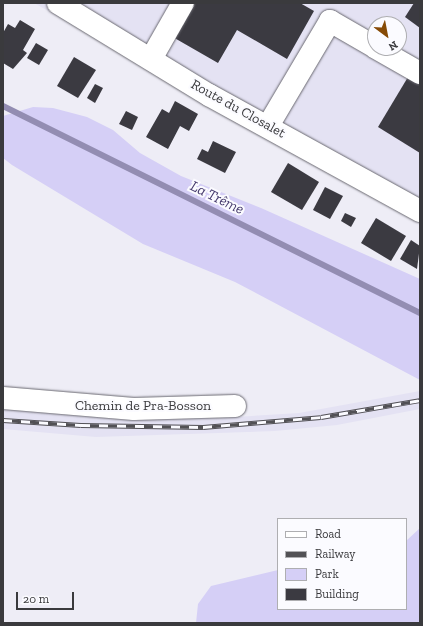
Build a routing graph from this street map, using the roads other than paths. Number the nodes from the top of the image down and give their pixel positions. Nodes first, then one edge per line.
1 (58, 3) edge
2 (183, 3) edge
3 (367, 43) edge
4 (390, 56) edge
5 (151, 59) junction
6 (420, 73) edge
7 (268, 126) junction
8 (420, 211) edge
9 (3, 398) edge
10 (235, 406) dead end

1 - 5 street, Route du Closalet
2 - 5 street
3 - 7 street
4 - 6 street
5 - 7 street, Route du Closalet
7 - 8 street, Route du Closalet
9 - 10 street, Chemin de Pra-Bosson

